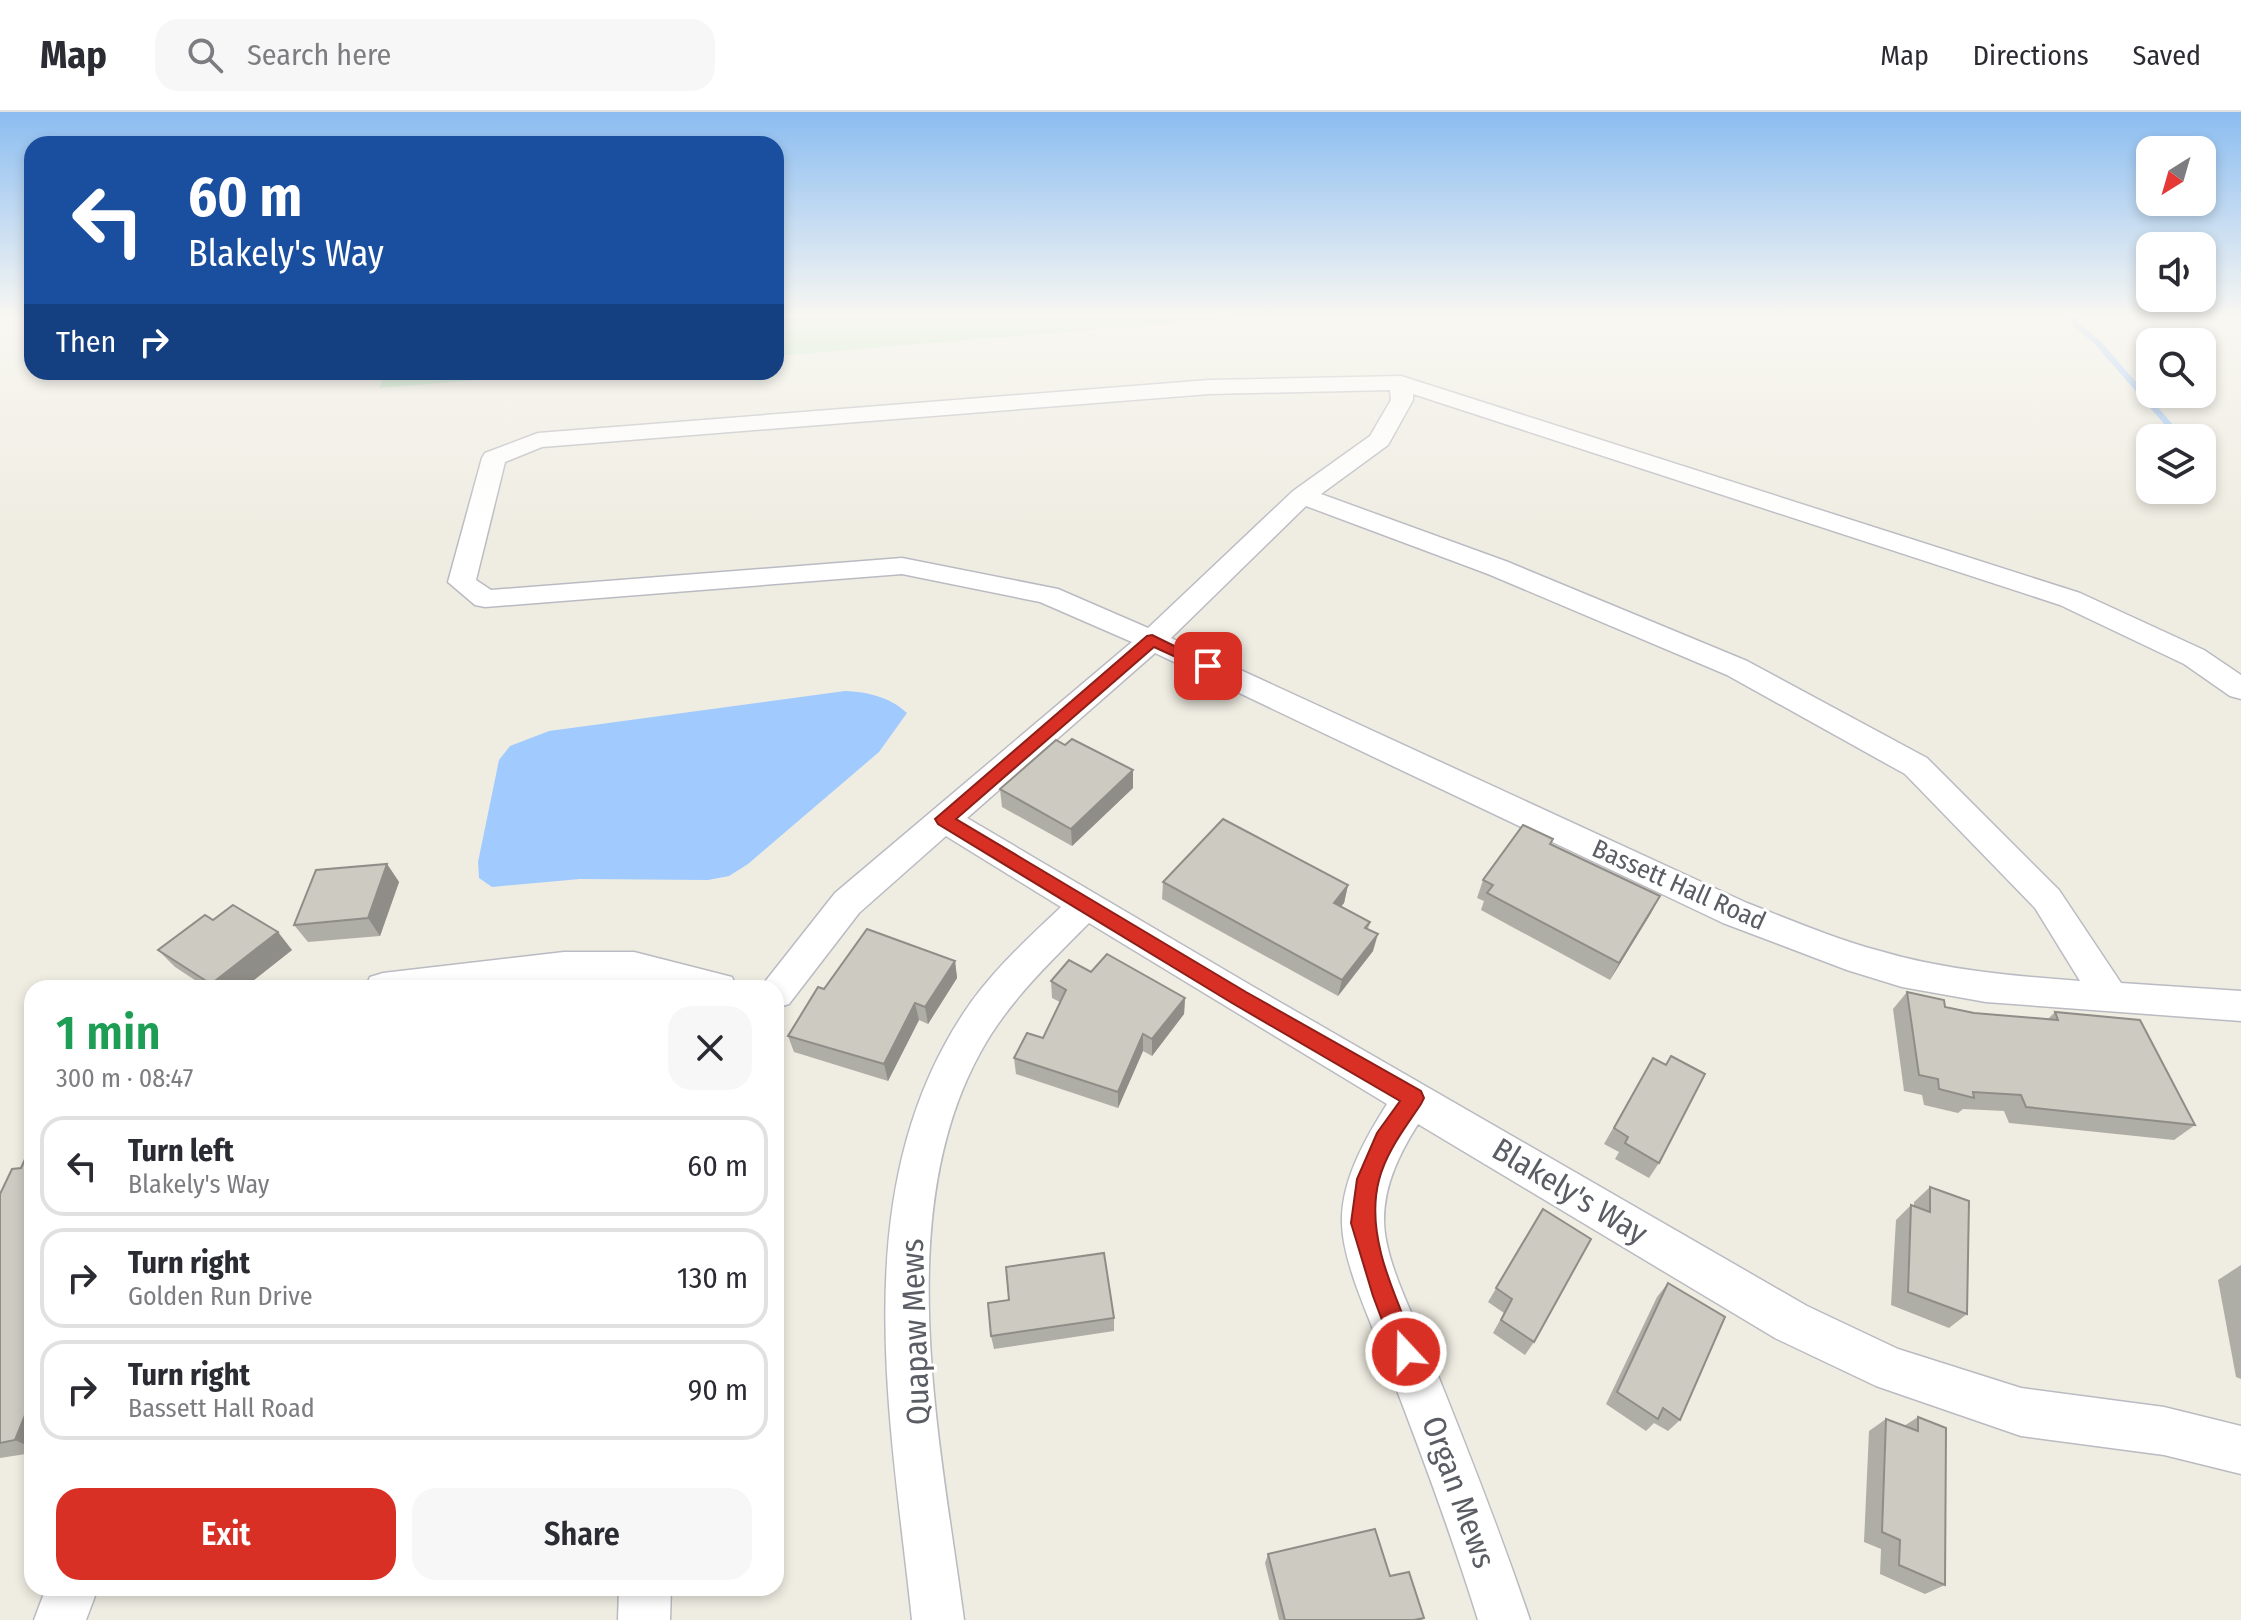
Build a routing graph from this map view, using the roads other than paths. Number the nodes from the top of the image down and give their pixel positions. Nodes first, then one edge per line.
1 (1204, 387) edge
2 (1401, 387) edge
3 (1415, 387) edge
4 (1302, 496) junction
5 (1152, 640) junction
6 (2241, 689) edge
7 (944, 819) junction
8 (1085, 905) junction
9 (452, 980) edge
10 (687, 980) edge
11 (784, 983) edge
12 (2109, 996) junction
13 (2241, 1006) edge
14 (1413, 1098) junction
15 (2241, 1450) edge
16 (69, 1596) edge
17 (645, 1596) edge
18 (60, 1620) edge
19 (644, 1620) edge
20 (938, 1620) edge
21 (1504, 1620) edge

1 - 5 street, Bassett Hall Road
2 - 4 street
3 - 6 street
4 - 5 street
4 - 12 street
5 - 7 street
5 - 12 street, Bassett Hall Road
7 - 8 street, Blakely's Way
7 - 11 street
8 - 14 street, Blakely's Way
8 - 20 street, Quapaw Mews
9 - 10 street
12 - 13 street, Bassett Hall Road
14 - 15 street, Blakely's Way
14 - 21 street, Organ Mews
16 - 18 street
17 - 19 street

